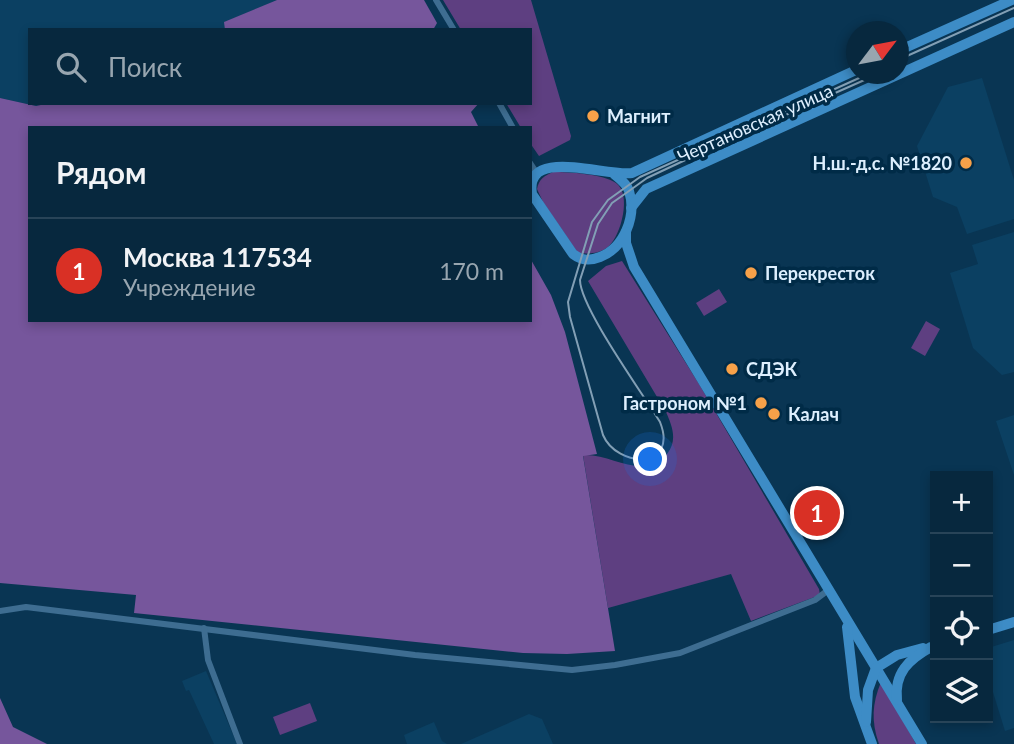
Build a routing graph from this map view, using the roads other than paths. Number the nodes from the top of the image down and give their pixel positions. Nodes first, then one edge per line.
1 (436, 0) edge
2 (1012, 0) edge
3 (991, 9) junction
4 (1014, 22) edge
5 (453, 28) edge
6 (997, 30) junction
7 (909, 46) edge
8 (846, 75) edge
9 (500, 105) edge
10 (512, 126) edge
11 (533, 168) edge
12 (614, 174) junction
13 (532, 194) edge
14 (631, 208) junction
15 (626, 232) junction
16 (595, 259) junction
17 (634, 267) junction
18 (827, 591) junction
19 (0, 611) edge
20 (846, 622) junction
21 (1014, 622) edge
22 (204, 628) junction
23 (993, 628) edge
24 (930, 647) edge
25 (930, 648) edge
26 (876, 668) junction
27 (897, 701) junction
28 (866, 728) junction
29 (240, 744) edge
30 (872, 744) edge
31 (922, 744) edge

1 - 5 street
2 - 3 main road
3 - 6 main road
3 - 7 main road
4 - 6 main road, Чертановская улица
6 - 14 main road, Чертановская улица
8 - 12 main road, Чертановская улица
9 - 10 street
11 - 12 main road, Чертановская улица
12 - 14 main road
13 - 16 main road, Чертановская улица
14 - 15 main road
15 - 16 main road
15 - 17 main road
16 - 17 main road
17 - 18 main road
18 - 20 main road
18 - 22 street
19 - 22 street
20 - 26 main road
20 - 28 main road
21 - 23 main road
22 - 29 street
24 - 26 main road
25 - 27 main road
26 - 27 main road
26 - 28 main road
27 - 31 main road
28 - 30 main road

